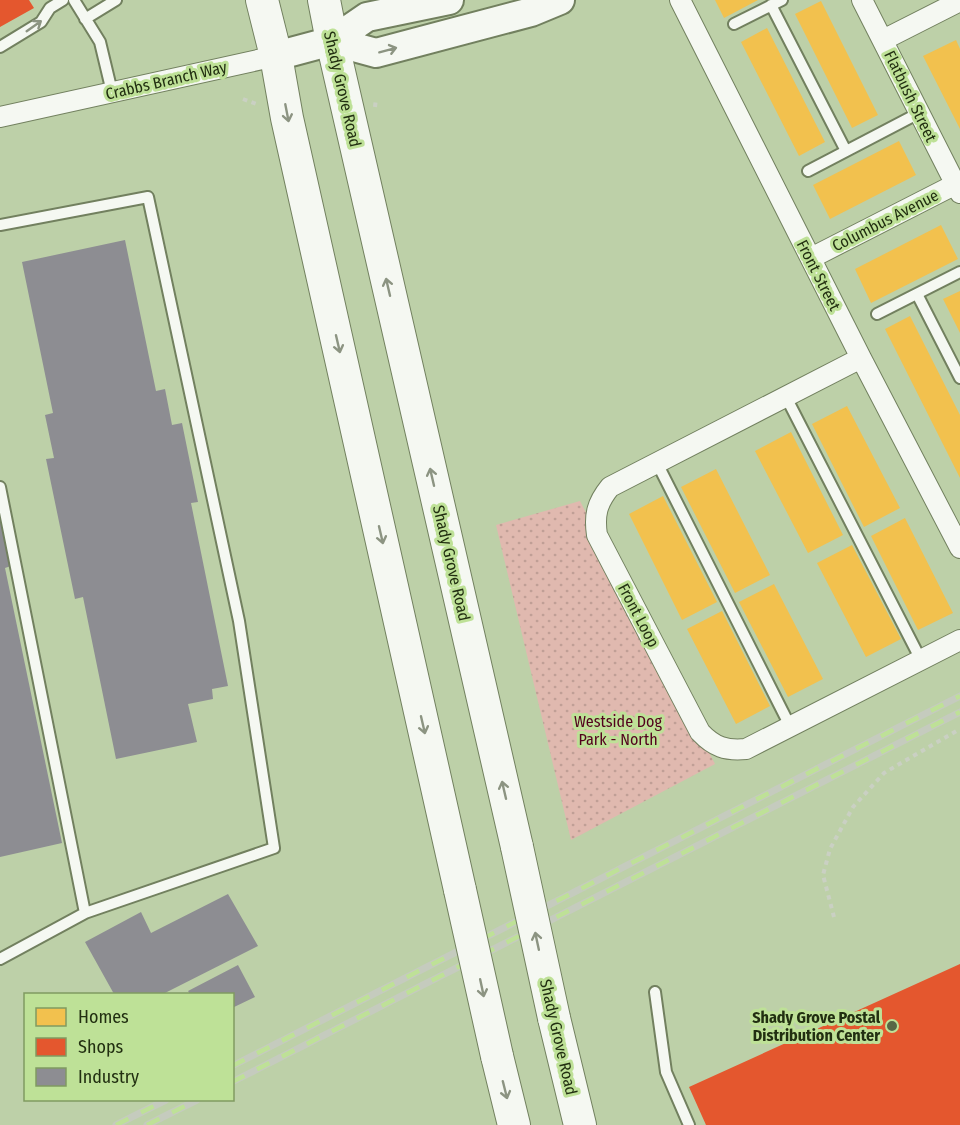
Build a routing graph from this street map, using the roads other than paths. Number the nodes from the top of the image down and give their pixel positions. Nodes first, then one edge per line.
1 (63, 0) edge
2 (74, 0) edge
3 (116, 0) edge
4 (262, 0) edge
5 (324, 0) edge
6 (449, 0) edge
7 (560, 0) edge
8 (680, 0) edge
9 (782, 0) edge
10 (862, 0) edge
11 (47, 4) edge
12 (771, 5) junction
13 (957, 5) edge
14 (86, 19) junction
15 (734, 24) dead end
16 (883, 40) junction
17 (332, 41) junction
18 (0, 47) edge
19 (276, 56) junction
20 (112, 92) junction
21 (919, 113) junction
22 (0, 117) edge
23 (846, 151) junction
24 (808, 171) dead end
25 (958, 187) edge
26 (0, 225) edge
27 (811, 258) junction
28 (960, 272) edge
29 (917, 294) junction
30 (877, 314) dead end
31 (861, 358) junction
32 (960, 378) edge
33 (786, 396) junction
34 (657, 464) junction
35 (0, 487) edge
36 (953, 517) edge
37 (960, 548) edge
38 (960, 640) edge
39 (921, 660) junction
40 (790, 726) junction
41 (85, 913) junction
42 (0, 959) edge
43 (655, 992) dead end
44 (514, 1125) edge
45 (580, 1125) edge
46 (689, 1125) edge

1 - 11 lane
2 - 14 lane
3 - 14 lane
4 - 19 main road
5 - 17 main road, Shady Grove Road
6 - 17 main road, Crabbs Branch Way
17 -> 7 main road
8 - 27 street, Front Street
9 - 12 lane
10 - 16 street, Flatbush Street
18 -> 11 lane
12 - 15 lane
12 - 23 lane
13 - 16 street
14 - 20 lane
16 - 21 street, Flatbush Street
17 - 19 main road, Crabbs Branch Way
45 -> 17 main road, Shady Grove Road, bridge
19 - 20 street, Crabbs Branch Way
19 -> 44 main road, bridge
20 - 22 street, Crabbs Branch Way
21 - 23 lane
21 - 25 street, Flatbush Street
23 - 24 lane
25 - 27 street, Columbus Avenue
26 - 41 lane
27 - 31 street, Front Street
28 - 29 lane
29 - 30 lane
29 - 32 lane
31 - 33 street, Front Loop
31 - 36 street, Front Street
33 - 34 street, Front Loop
33 - 39 lane
34 - 40 lane
34 - 40 street, Front Loop
35 - 41 lane
36 - 37 street, Front Street
38 - 39 street, Front Loop
39 - 40 street, Front Loop
41 - 42 lane
43 - 46 lane

